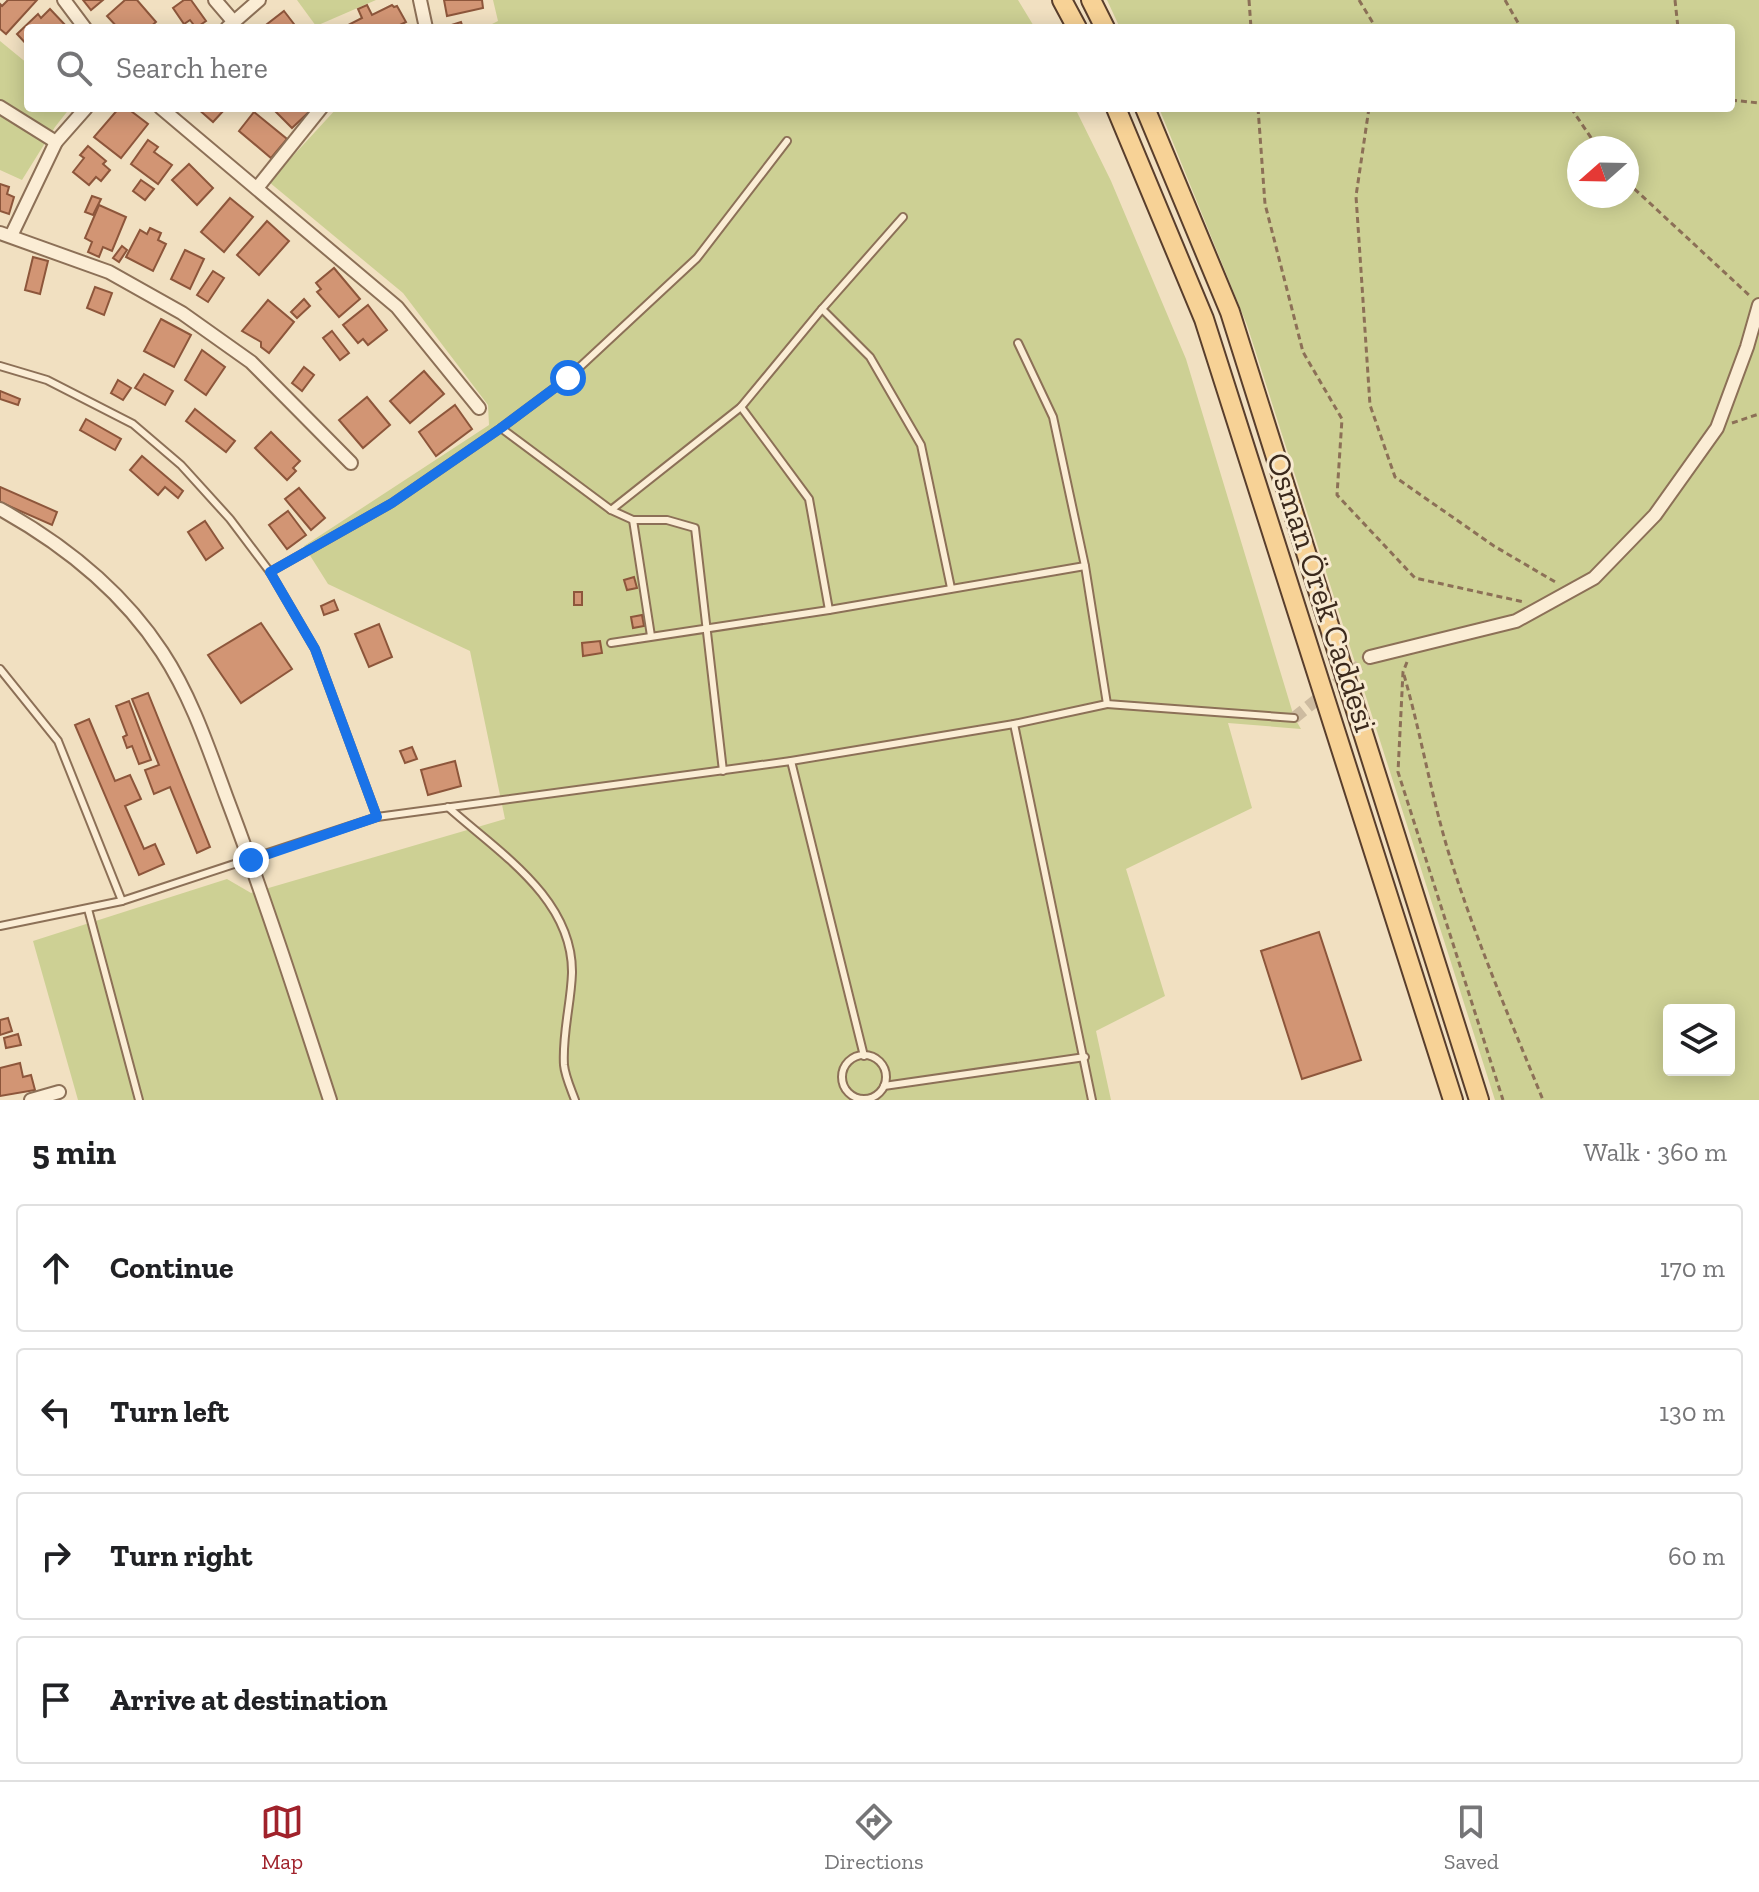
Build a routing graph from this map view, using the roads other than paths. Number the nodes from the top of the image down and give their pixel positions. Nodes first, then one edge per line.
1 (64, 0) edge
2 (215, 0) edge
3 (259, 0) edge
4 (420, 0) edge
5 (1062, 0) edge
6 (1091, 0) edge
7 (82, 24) edge
8 (229, 24) edge
9 (231, 24) edge
10 (425, 24) edge
11 (1075, 24) edge
12 (1103, 24) edge
13 (0, 107) edge
14 (82, 112) edge
15 (167, 112) edge
16 (318, 112) edge
17 (1118, 112) edge
18 (1147, 112) edge
19 (787, 141) dead end
20 (56, 142) junction
21 (257, 188) junction
22 (903, 217) dead end
23 (6, 235) edge
24 (1759, 305) edge
25 (822, 309) junction
26 (1018, 343) dead end
27 (0, 366) edge
28 (741, 407) junction
29 (479, 408) dead end
30 (501, 428) junction
31 (351, 463) dead end
32 (0, 509) edge
33 (611, 510) junction
34 (633, 520) junction
35 (1085, 566) junction
36 (270, 572) junction
37 (951, 588) junction
38 (829, 610) junction
39 (707, 627) junction
40 (651, 636) junction
41 (611, 643) dead end
42 (1370, 657) tunnel mouth
43 (0, 669) edge
44 (1107, 704) junction
45 (1294, 718) tunnel mouth
46 (1014, 724) junction
47 (791, 761) junction
48 (723, 771) junction
49 (448, 807) junction
50 (377, 817) junction
51 (251, 860) junction
52 (122, 901) junction
53 (88, 909) junction
54 (0, 926) edge
55 (864, 1056) junction
56 (1085, 1057) junction
57 (884, 1086) junction
58 (59, 1092) dead end
59 (31, 1100) edge
60 (139, 1100) edge
61 (330, 1100) edge
62 (575, 1100) edge
63 (1092, 1100) edge
64 (1453, 1100) edge
65 (1479, 1100) edge

1 - 7 street
2 - 8 street
3 - 9 street
4 - 10 street
5 - 11 main road
6 - 12 main road
13 - 20 street
14 - 20 street
15 - 21 street
16 - 21 street
17 - 64 main road, Osman Örek Caddesi
18 - 65 main road, Osman Örek Caddesi
19 - 30 lane
20 - 23 street
21 - 29 street
22 - 25 lane
23 - 31 street
24 - 42 street
25 - 28 lane
25 - 37 lane
26 - 35 lane
27 - 36 lane
28 - 33 lane
28 - 38 lane
30 - 33 lane
30 - 36 lane
32 - 51 street
33 - 34 lane
34 - 39 lane
34 - 40 lane
35 - 37 lane
35 - 44 lane
36 - 50 lane
37 - 38 lane
38 - 39 lane
39 - 40 lane
39 - 48 lane
40 - 41 lane
43 - 52 lane
44 - 45 lane
44 - 46 lane
46 - 47 lane
46 - 56 lane
47 - 48 lane
47 - 55 lane
48 - 49 lane
49 - 50 lane
49 - 62 lane
50 - 51 lane
51 - 52 lane
51 - 61 street
52 - 53 lane
53 - 54 lane
53 - 60 lane
55 - 57 lane
55 - 57 lane
56 - 57 lane
56 - 63 lane
58 - 59 street

